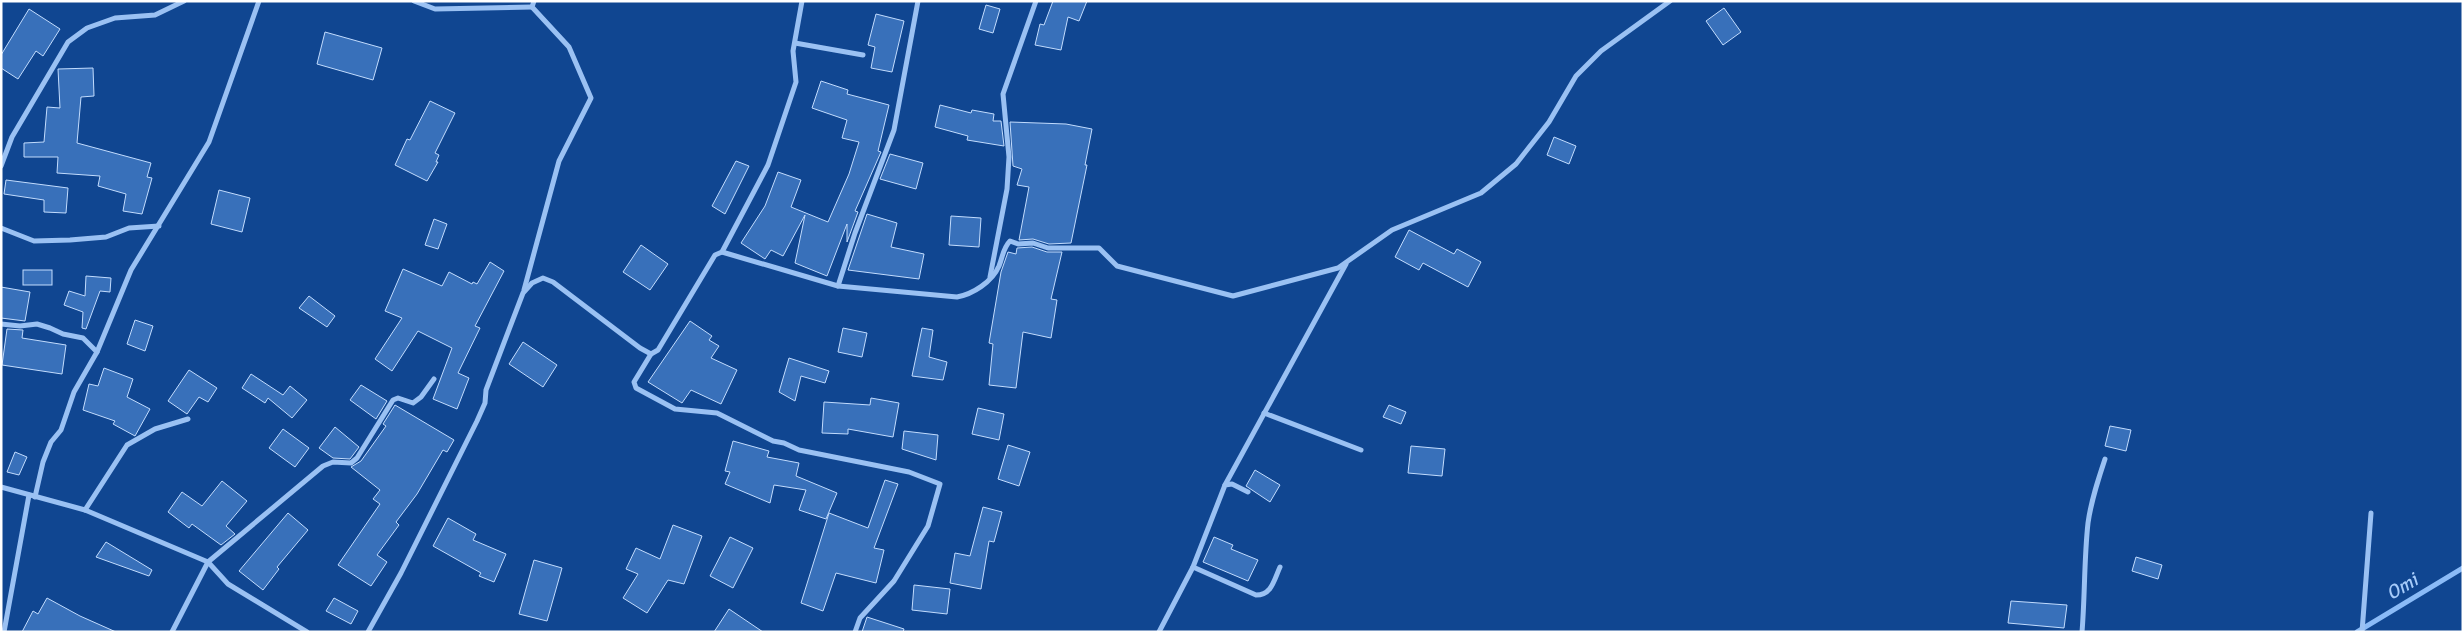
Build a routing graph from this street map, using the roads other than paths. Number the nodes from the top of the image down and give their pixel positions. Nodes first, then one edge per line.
1 (184, 1) edge
2 (259, 1) edge
3 (414, 1) edge
4 (802, 1) edge
5 (918, 1) edge
6 (1036, 1) edge
7 (1670, 1) edge
8 (533, 4) edge
9 (795, 43) junction
10 (863, 55) dead end
11 (1, 166) edge
12 (159, 226) junction
13 (1, 228) edge
14 (722, 252) junction
15 (1346, 264) junction
16 (989, 278) junction
17 (838, 286) junction
18 (523, 293) junction
19 (1, 324) edge
20 (97, 352) junction
21 (651, 354) junction
22 (434, 379) dead end
23 (1264, 414) junction
24 (188, 419) dead end
25 (1362, 450) dead end
26 (2105, 459) dead end
27 (1225, 486) junction
28 (1, 487) edge
29 (1248, 492) dead end
30 (32, 496) junction
31 (85, 510) junction
32 (2371, 513) dead end
33 (208, 562) junction
34 (1193, 566) junction
35 (1280, 567) dead end
36 (295, 625) junction
37 (4, 632) edge
38 (172, 632) edge
39 (294, 632) edge
40 (306, 632) edge
41 (368, 632) edge
42 (855, 632) edge
43 (1158, 632) edge
44 (2082, 632) edge
45 (2362, 632) edge

1 - 11 street
2 - 12 street
3 - 8 street
4 - 9 street
5 - 17 street
6 - 16 street
7 - 15 street
8 - 18 street
9 - 10 street
9 - 14 street
12 - 13 street
12 - 20 street
14 - 17 street
14 - 21 street
15 - 16 street
15 - 23 street
16 - 17 street
18 - 21 street
18 - 41 street
19 - 20 street
20 - 30 street
21 - 42 street
22 - 33 street
23 - 25 street
23 - 27 street
24 - 31 street
26 - 44 street
27 - 29 street
27 - 34 street
28 - 30 street
30 - 31 street
30 - 37 street
31 - 33 street
32 - 45 street
33 - 36 street
33 - 38 street
34 - 35 street
34 - 43 street
36 - 39 street
36 - 40 street

